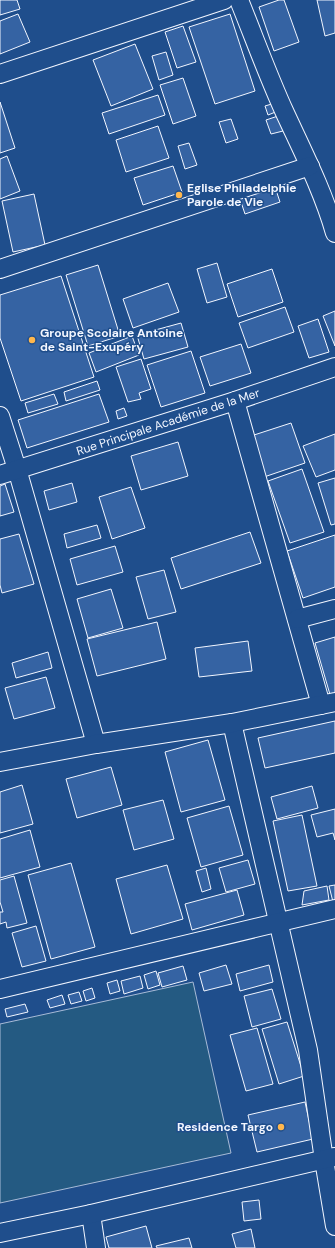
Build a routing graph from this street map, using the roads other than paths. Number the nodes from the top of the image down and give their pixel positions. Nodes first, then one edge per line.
1 (224, 0) edge
2 (239, 0) edge
3 (0, 74) edge
4 (310, 166) junction
5 (335, 233) edge
6 (0, 269) edge
7 (335, 367) edge
8 (235, 401) junction
9 (0, 416) edge
10 (8, 472) edge
11 (335, 609) edge
12 (296, 619) junction
13 (328, 703) edge
14 (232, 723) junction
15 (96, 744) junction
16 (0, 762) edge
17 (335, 909) edge
18 (279, 922) junction
19 (0, 989) edge
20 (329, 1158) edge
21 (91, 1214) junction
22 (335, 1226) edge
23 (0, 1233) edge
24 (96, 1248) edge

1 - 3 street
2 - 4 street
4 - 5 street
4 - 6 street
7 - 8 street, Rue Principale Académie de la Mer
8 - 10 street, Rue Principale Académie de la Mer
8 - 12 street
9 - 10 street
10 - 15 street
11 - 12 street
12 - 13 street
13 - 14 street
14 - 15 street
14 - 18 street
15 - 16 street
17 - 18 street
18 - 19 street
18 - 20 street
20 - 21 street
20 - 22 street
21 - 23 street
21 - 24 street

